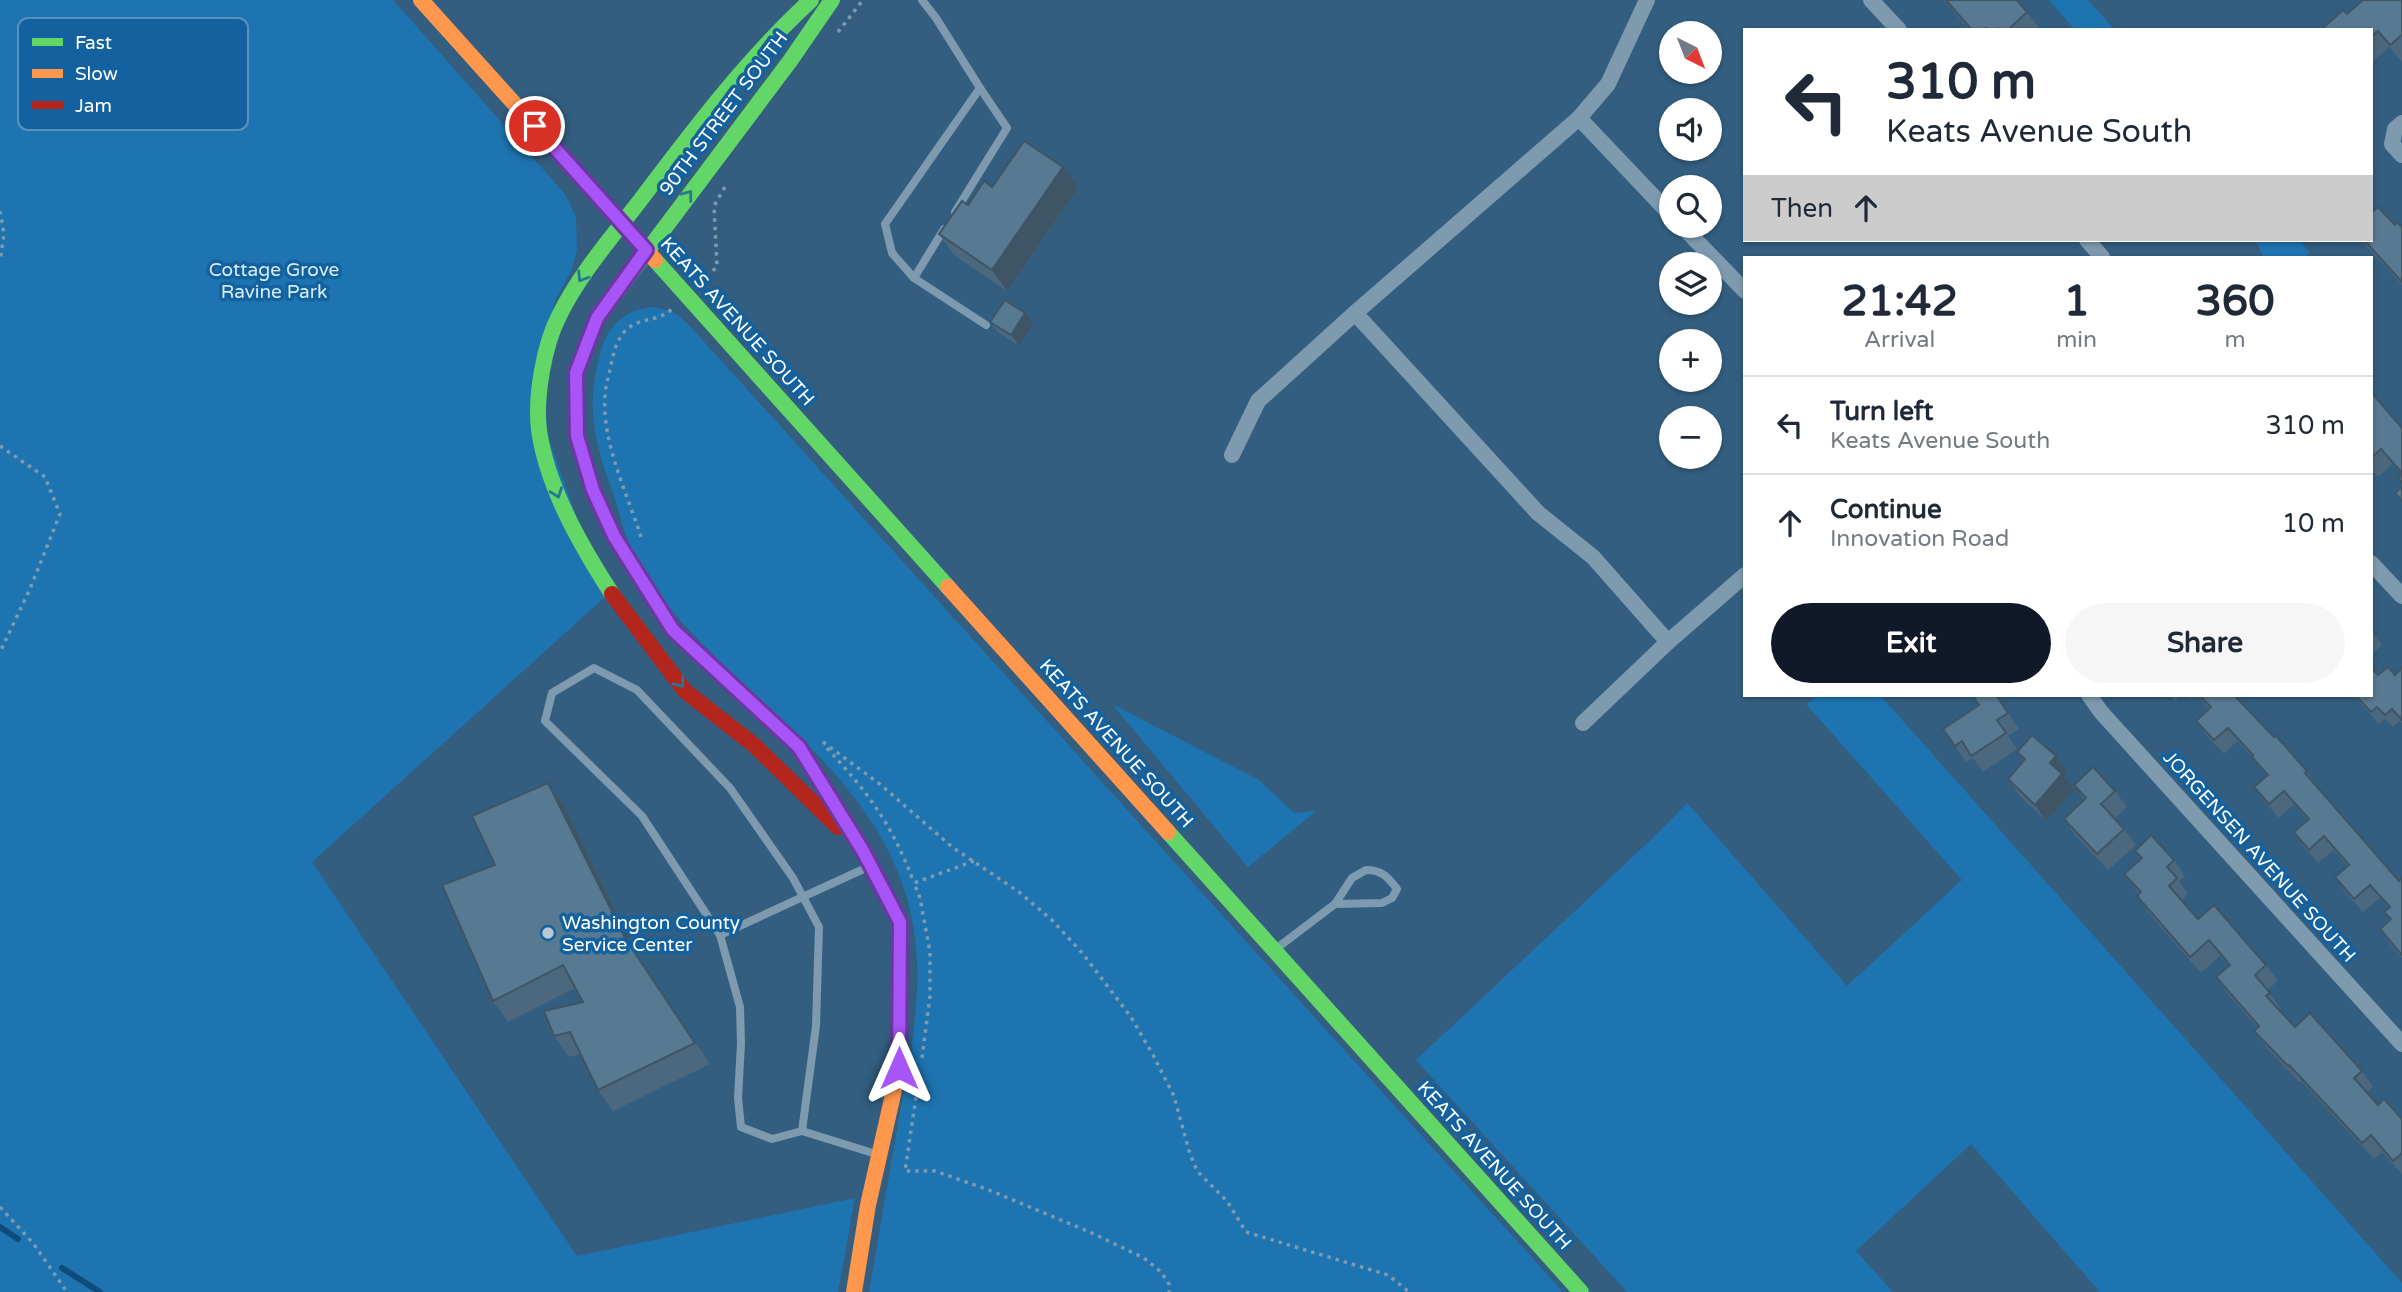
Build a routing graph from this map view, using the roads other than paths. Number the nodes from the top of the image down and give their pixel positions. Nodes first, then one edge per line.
1 (421, 0) edge
2 (811, 0) edge
3 (832, 0) edge
4 (922, 0) edge
5 (1647, 0) edge
6 (1871, 0) edge
7 (1897, 28) edge
8 (980, 88) junction
9 (1579, 118) junction
10 (2402, 123) edge
11 (2402, 155) edge
12 (1659, 202) edge
13 (621, 222) junction
14 (1693, 238) edge
15 (2089, 242) edge
16 (646, 250) junction
17 (2101, 256) edge
18 (914, 278) junction
19 (1743, 290) edge
20 (1355, 313) junction
21 (986, 325) dead end
22 (1232, 455) dead end
23 (2373, 565) edge
24 (1743, 577) edge
25 (2402, 596) edge
26 (1668, 642) junction
27 (2090, 697) edge
28 (1583, 723) dead end
29 (867, 858) junction
30 (802, 895) junction
31 (1335, 904) junction
32 (720, 935) junction
33 (1275, 950) junction
34 (2402, 1044) edge
35 (802, 1131) junction
36 (879, 1155) junction
37 (854, 1292) edge
38 (1581, 1292) edge

1 - 13 street, KEATS AVENUE SOUTH
2 - 13 street, 90TH STREET SOUTH
16 -> 3 street, 90TH STREET SOUTH
4 - 8 lane
5 - 9 street
6 - 7 street
8 - 18 lane
8 - 18 lane
9 - 12 street
9 - 20 street
10 - 11 street
13 - 16 street, KEATS AVENUE SOUTH
13 -> 29 street, 90TH STREET SOUTH
14 - 19 street
15 - 17 street
16 - 29 street, 90TH STREET SOUTH
16 - 33 street, KEATS AVENUE SOUTH
18 - 21 lane
20 - 22 street
20 - 26 street
23 - 25 street
24 - 26 street
26 - 28 street
27 - 34 street, JORGENSEN AVENUE SOUTH
29 - 30 lane
29 - 36 street
30 - 32 lane
30 - 32 lane
30 - 35 lane
31 - 31 lane
31 - 33 lane
32 - 35 lane
33 - 38 street, KEATS AVENUE SOUTH
35 - 36 lane
36 - 37 street

